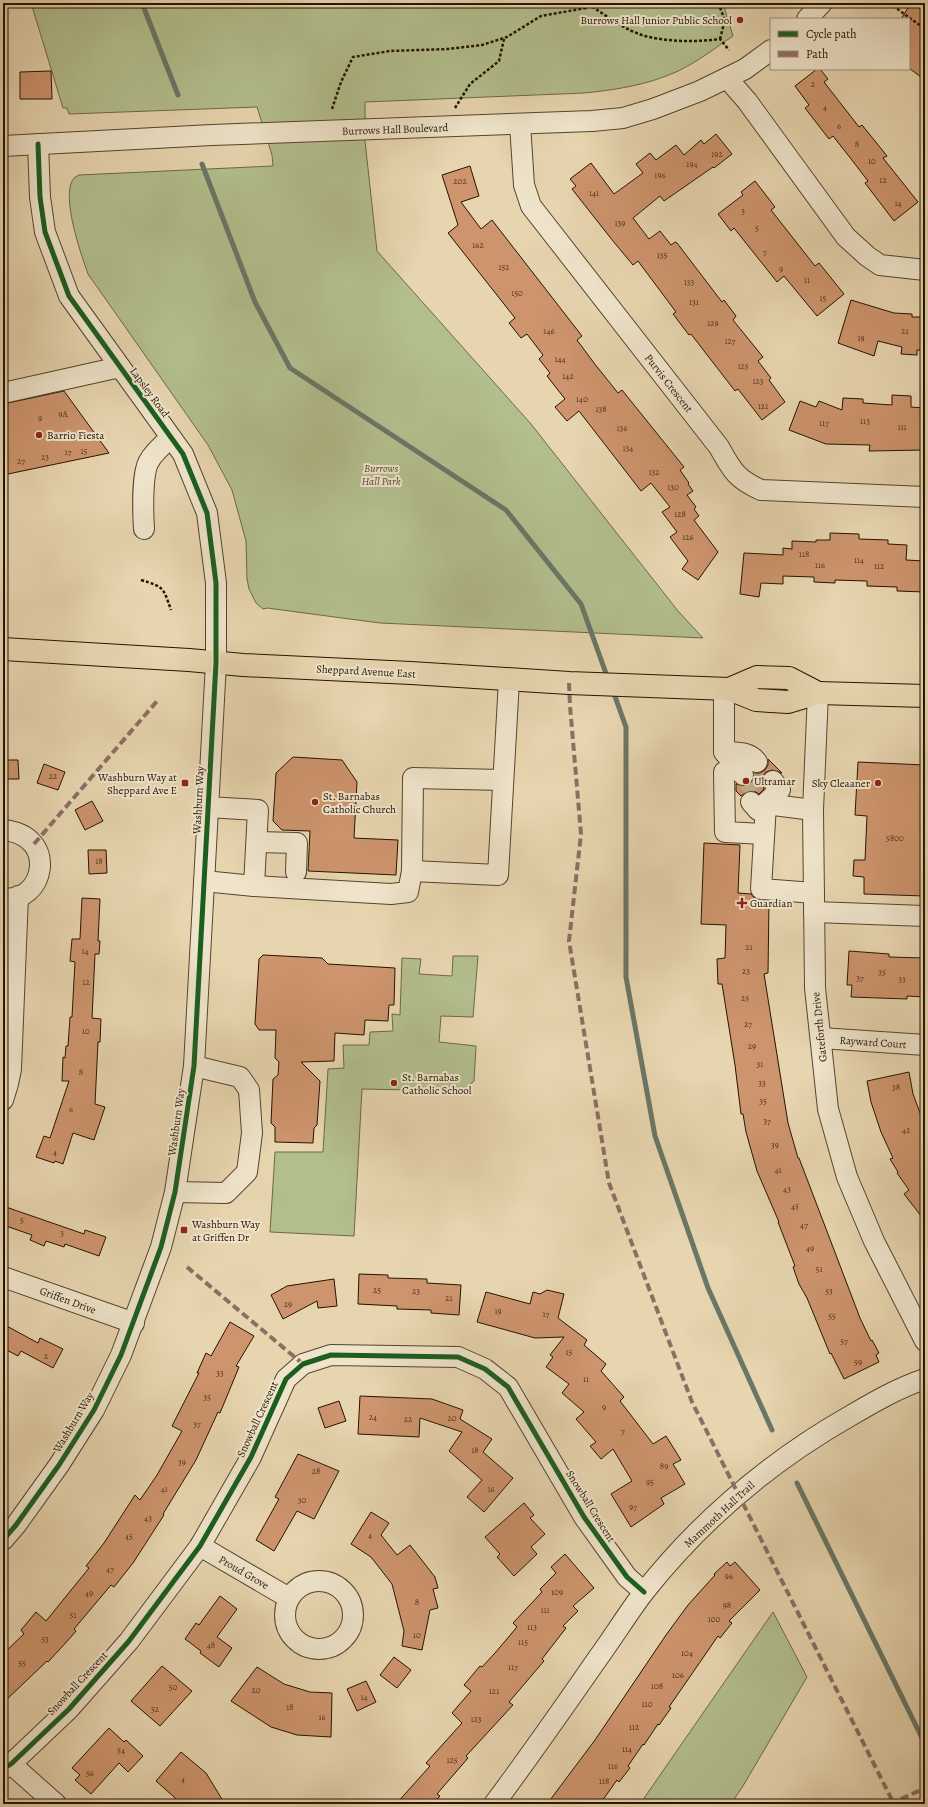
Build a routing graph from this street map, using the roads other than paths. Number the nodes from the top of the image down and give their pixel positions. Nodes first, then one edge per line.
1 (822, 3) edge
2 (808, 18) edge
3 (770, 51) edge
4 (727, 78) junction
5 (520, 124) junction
6 (38, 144) junction
7 (3, 146) edge
8 (925, 270) edge
9 (120, 367) junction
10 (3, 393) edge
11 (171, 438) junction
12 (925, 496) edge
13 (144, 529) dead end
14 (3, 649) edge
15 (216, 663) junction
16 (509, 680) junction
17 (726, 689) junction
18 (818, 693) junction
19 (925, 696) edge
20 (724, 752) junction
21 (757, 762) tunnel mouth
22 (503, 780) junction
23 (208, 807) junction
24 (813, 810) junction
25 (3, 830) edge
26 (764, 834) junction
27 (257, 842) junction
28 (412, 871) junction
29 (296, 872) dead end
30 (204, 881) junction
31 (254, 886) junction
32 (11, 897) edge
33 (814, 903) junction
34 (925, 916) edge
35 (820, 1038) junction
36 (925, 1045) edge
37 (194, 1066) junction
38 (3, 1100) edge
39 (175, 1192) junction
40 (3, 1277) edge
41 (134, 1323) junction
42 (925, 1341) edge
43 (925, 1379) edge
44 (3, 1540) edge
45 (200, 1546) junction
46 (644, 1592) junction
47 (289, 1598) dead end
48 (7, 1766) edge
49 (56, 1804) edge
50 (494, 1804) edge

1 - 2 street
3 - 4 street, Burrows Hall Boulevard
4 - 5 street, Burrows Hall Boulevard
4 - 8 street
5 - 6 street, Burrows Hall Boulevard
5 - 12 street, Purvis Crescent
6 - 7 street, Burrows Hall Boulevard
6 - 9 street, Lapsley Road
9 - 10 street
9 - 11 street, Lapsley Road
11 - 13 street
11 - 15 street, Lapsley Road
14 - 15 main road, Sheppard Avenue East
15 - 16 main road, Sheppard Avenue East
15 - 23 street, Washburn Way
16 - 17 main road, Sheppard Avenue East
16 - 22 street
17 - 18 main road, Sheppard Avenue East
17 - 20 street
18 - 19 main road, Sheppard Avenue East
18 - 24 street, Gateforth Drive
20 - 21 street
20 - 26 street
22 - 28 street
22 - 28 street
23 - 27 street
23 - 30 street, Washburn Way
24 - 26 street
24 - 33 street, Gateforth Drive
25 - 32 street
26 - 33 street
27 - 29 street
27 - 31 street
28 - 31 street
30 - 31 street
30 - 37 street, Washburn Way
32 - 38 street
33 - 34 street
33 - 35 street, Gateforth Drive
35 - 36 street, Rayward Court
35 - 42 street, Gateforth Drive
37 - 39 street, Washburn Way
37 - 39 street
39 - 41 street, Washburn Way
40 - 41 street, Griffen Drive
41 - 44 street, Washburn Way
43 - 46 street, Mammoth Hall Trail
45 - 46 street, Snowball Crescent
45 - 47 street, Proud Grove
45 - 48 street, Snowball Crescent
46 - 50 street, Mammoth Hall Trail
48 - 49 street

